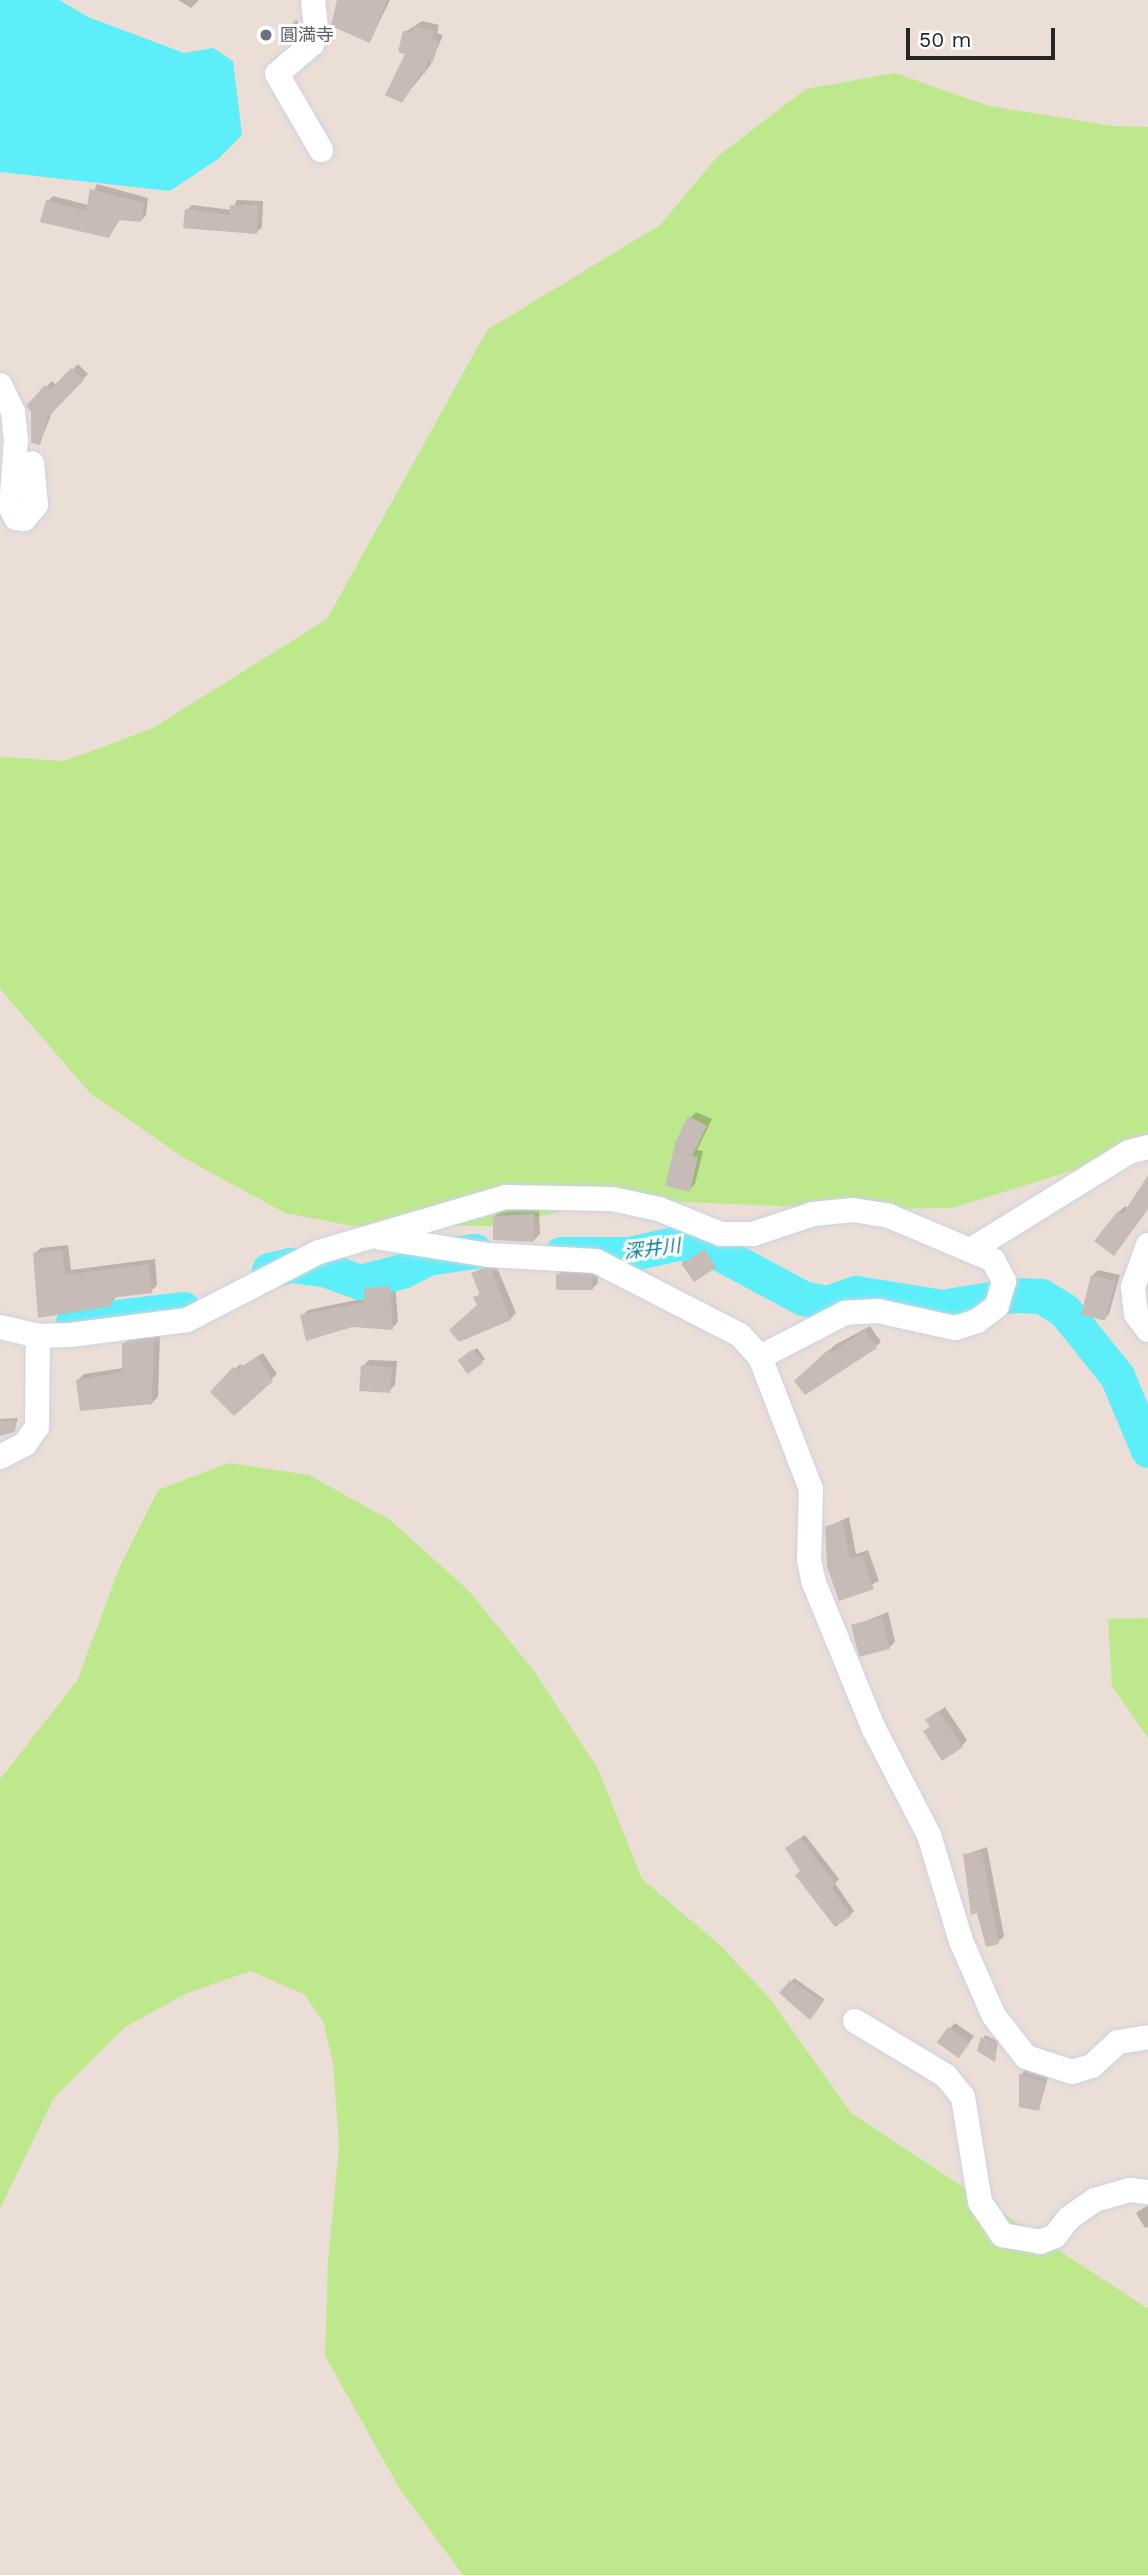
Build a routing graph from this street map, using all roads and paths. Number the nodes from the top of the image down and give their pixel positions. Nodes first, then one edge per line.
1 (313, 0) edge
2 (321, 150) dead end
3 (0, 385) edge
4 (32, 463) dead end
5 (1148, 1147) edge
6 (377, 1237) junction
7 (1148, 1245) edge
8 (974, 1248) junction
9 (0, 1327) edge
10 (1148, 1330) edge
11 (38, 1336) junction
12 (760, 1357) junction
13 (0, 1457) edge
14 (855, 2021) dead end
15 (1148, 2037) edge
16 (1148, 2192) edge

1 - 2 street
3 - 4 street
5 - 8 street
6 - 8 street
6 - 11 street
6 - 12 street
7 - 10 street
8 - 12 street
9 - 11 street
11 - 13 street
12 - 15 street
14 - 16 street

